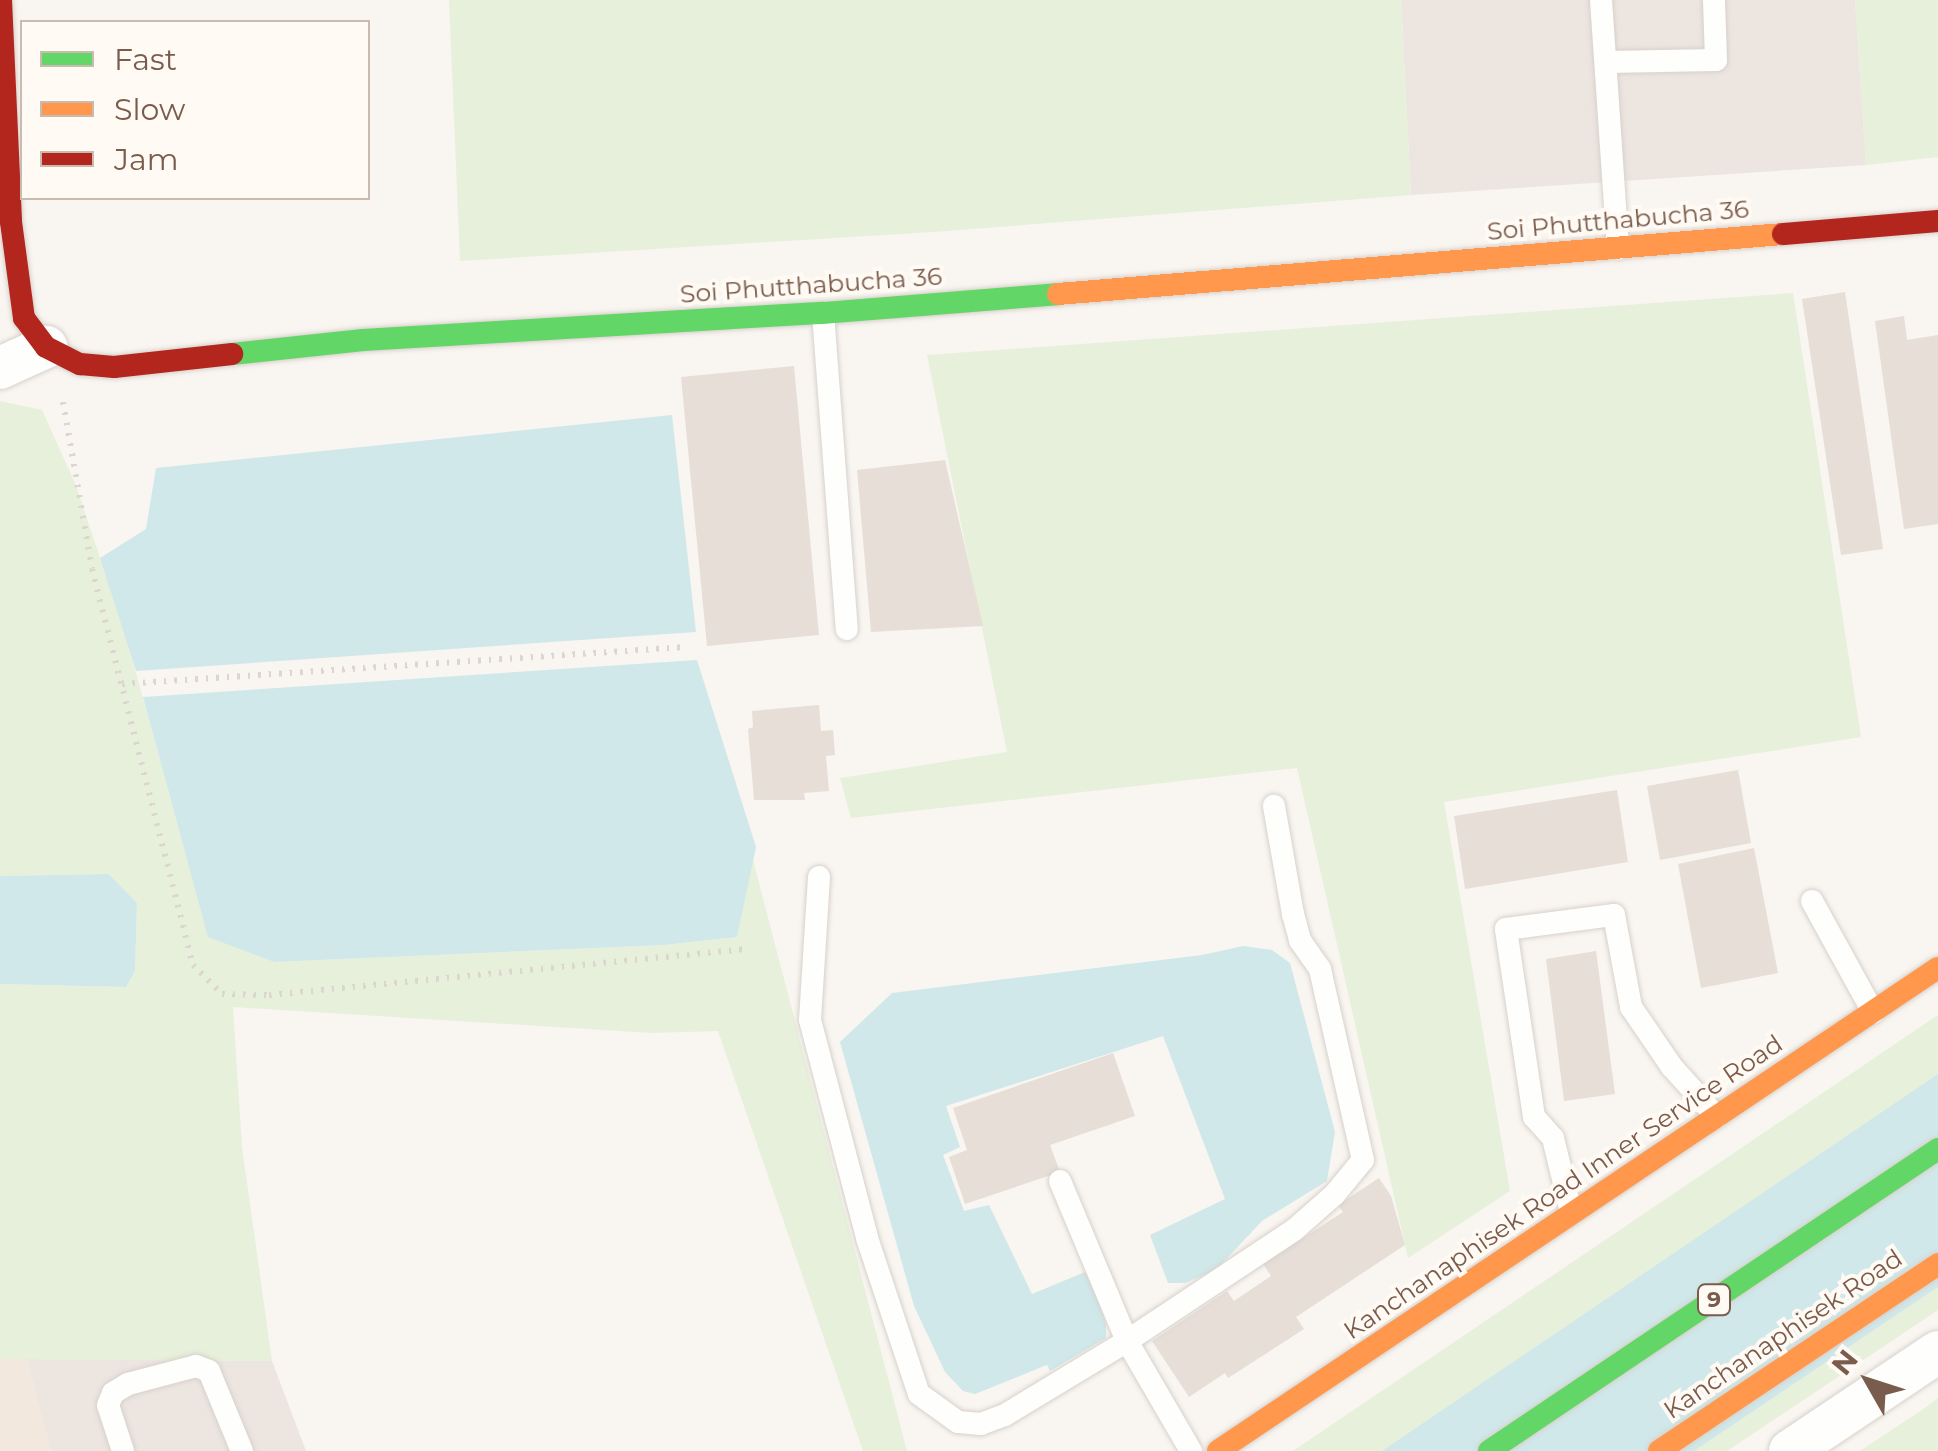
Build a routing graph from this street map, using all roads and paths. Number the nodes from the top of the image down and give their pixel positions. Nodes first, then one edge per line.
1 (1, 0) edge
2 (1602, 0) edge
3 (1714, 0) edge
4 (1607, 62) junction
5 (1938, 221) edge
6 (1618, 248) junction
7 (823, 314) junction
8 (53, 352) junction
9 (0, 368) edge
10 (847, 629) dead end
11 (684, 646) dead end
12 (122, 684) junction
13 (1274, 806) dead end
14 (819, 877) dead end
15 (1812, 902) dead end
16 (750, 949) dead end
17 (1938, 968) edge
18 (1874, 1012) junction
19 (1718, 1117) junction
20 (1938, 1149) edge
21 (1060, 1181) dead end
22 (1572, 1214) junction
23 (1938, 1264) edge
24 (1128, 1341) junction
25 (1938, 1352) edge
26 (123, 1451) edge
27 (242, 1451) edge
28 (1190, 1451) edge
29 (1218, 1451) edge
30 (1489, 1451) edge
31 (1658, 1451) edge
32 (1790, 1451) edge

1 - 8 main road
2 - 4 lane
3 - 4 lane
4 - 6 lane
5 - 6 main road, Soi Phutthabucha 36
6 - 7 main road, Soi Phutthabucha 36
7 - 8 main road, Soi Phutthabucha 36
7 - 10 lane
8 - 9 street
8 - 12 path
11 - 12 path
12 - 16 path
13 - 24 lane
14 - 24 lane
15 - 18 lane
17 - 18 main road, Kanchanaphisek Road Inner Service Road
18 - 19 main road, Kanchanaphisek Road Inner Service Road
19 - 22 main road, Kanchanaphisek Road Inner Service Road
19 - 22 lane
20 - 30 main road, 9
21 - 24 lane
22 - 29 main road, Kanchanaphisek Road Inner Service Road
23 - 31 main road, Kanchanaphisek Road
24 - 28 lane
25 - 32 street
26 - 27 lane

